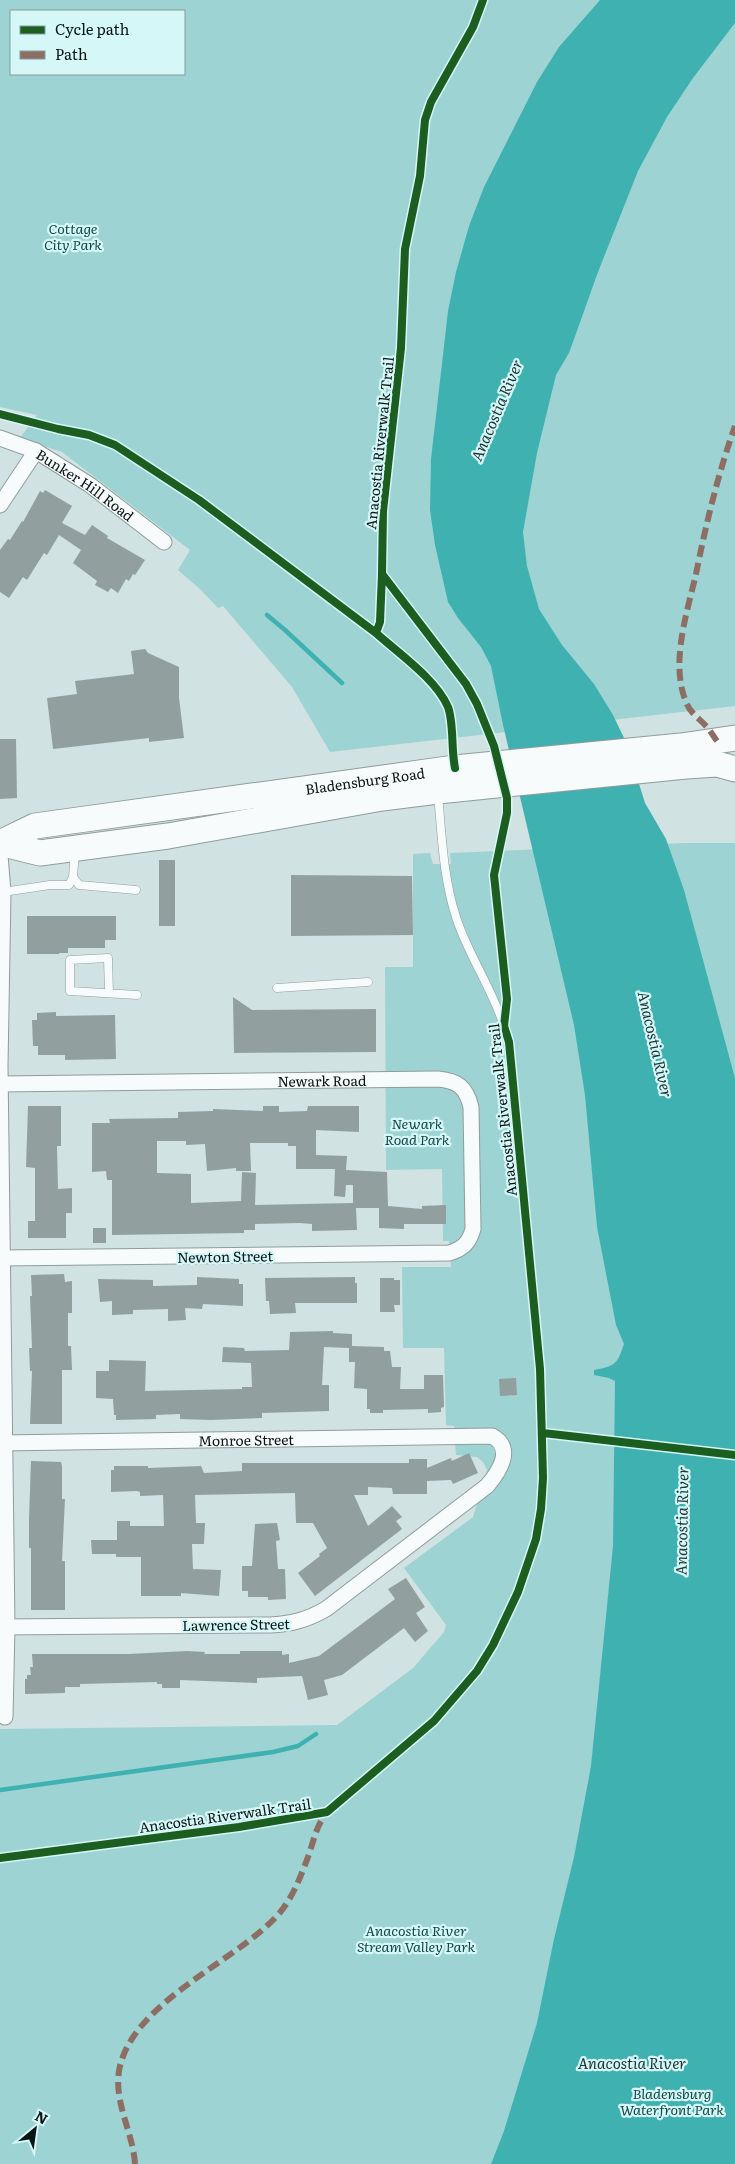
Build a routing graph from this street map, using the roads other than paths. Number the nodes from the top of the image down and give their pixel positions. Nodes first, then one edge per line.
1 (0, 438) edge
2 (36, 451) junction
3 (0, 505) edge
4 (164, 542) dead end
5 (735, 738) edge
6 (683, 756) junction
7 (729, 766) edge
8 (490, 775) junction
9 (438, 791) junction
10 (0, 843) edge
11 (76, 849) junction
12 (0, 855) edge
13 (73, 877) junction
14 (136, 890) dead end
15 (3, 892) junction
16 (368, 982) dead end
17 (277, 988) dead end
18 (109, 993) junction
19 (137, 995) dead end
20 (504, 1026) dead end
21 (0, 1084) edge
22 (449, 1253) joint
23 (1, 1258) edge
24 (492, 1436) joint
25 (3, 1443) edge
26 (4, 1627) edge
27 (5, 1717) dead end

1 - 2 street, Bunker Hill Road
2 - 3 street
2 - 4 street, Bunker Hill Road
5 - 6 main road, Bladensburg Road
6 - 7 main road, Bladensburg Road
6 - 8 main road, Bladensburg Road
8 - 9 main road, Bladensburg Road
8 - 10 main road, Bladensburg Road
9 - 11 main road, Bladensburg Road
9 - 20 lane
10 - 11 main road, Bladensburg Road
11 - 13 lane
12 - 15 street
13 - 14 lane
13 - 15 lane
15 - 21 street
16 - 17 lane
18 - 18 lane
18 - 19 lane
21 - 22 street, Newark Road
21 - 23 street
22 - 23 street, Newton Street
23 - 25 street
24 - 25 street, Monroe Street
24 - 26 street, Lawrence Street
25 - 26 street
26 - 27 street

